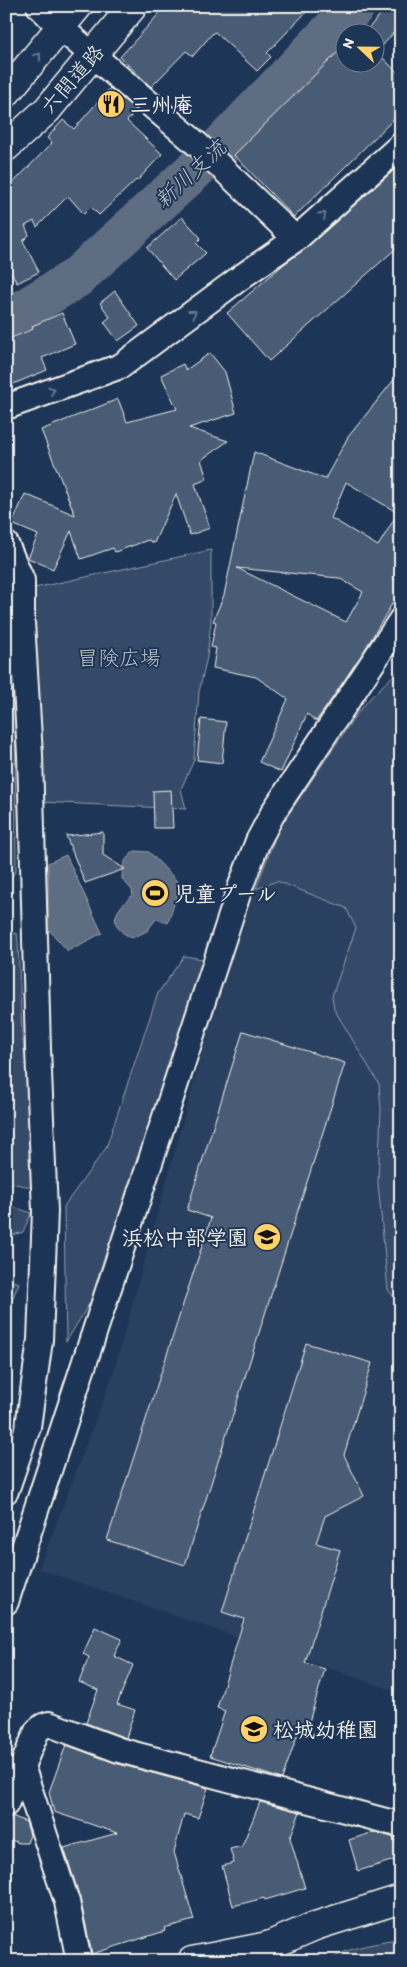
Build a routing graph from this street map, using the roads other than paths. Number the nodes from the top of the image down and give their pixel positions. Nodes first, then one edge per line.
1 (39, 6) edge
2 (78, 6) edge
3 (132, 6) edge
4 (61, 28) junction
5 (94, 54) junction
6 (6, 93) edge
7 (401, 145) edge
8 (6, 147) edge
9 (296, 239) junction
10 (6, 407) edge
11 (6, 544) edge
12 (401, 620) edge
13 (6, 1491) edge
14 (6, 1602) edge
15 (22, 1766) junction
16 (6, 1804) edge
17 (401, 1825) edge
18 (401, 1899) edge
19 (271, 1953) edge
20 (79, 1961) edge
21 (192, 1961) edge

1 - 4 street
2 - 4 main road, 六間道路
3 - 5 main road, 六間道路
4 - 5 street
6 -> 4 main road, 六間道路
5 - 8 main road, 六間道路
5 - 9 street
9 -> 7 street
10 -> 9 street
11 - 13 street
12 - 14 street
15 - 16 street
15 - 17 street
15 - 20 street
18 - 19 main road
19 - 21 main road

